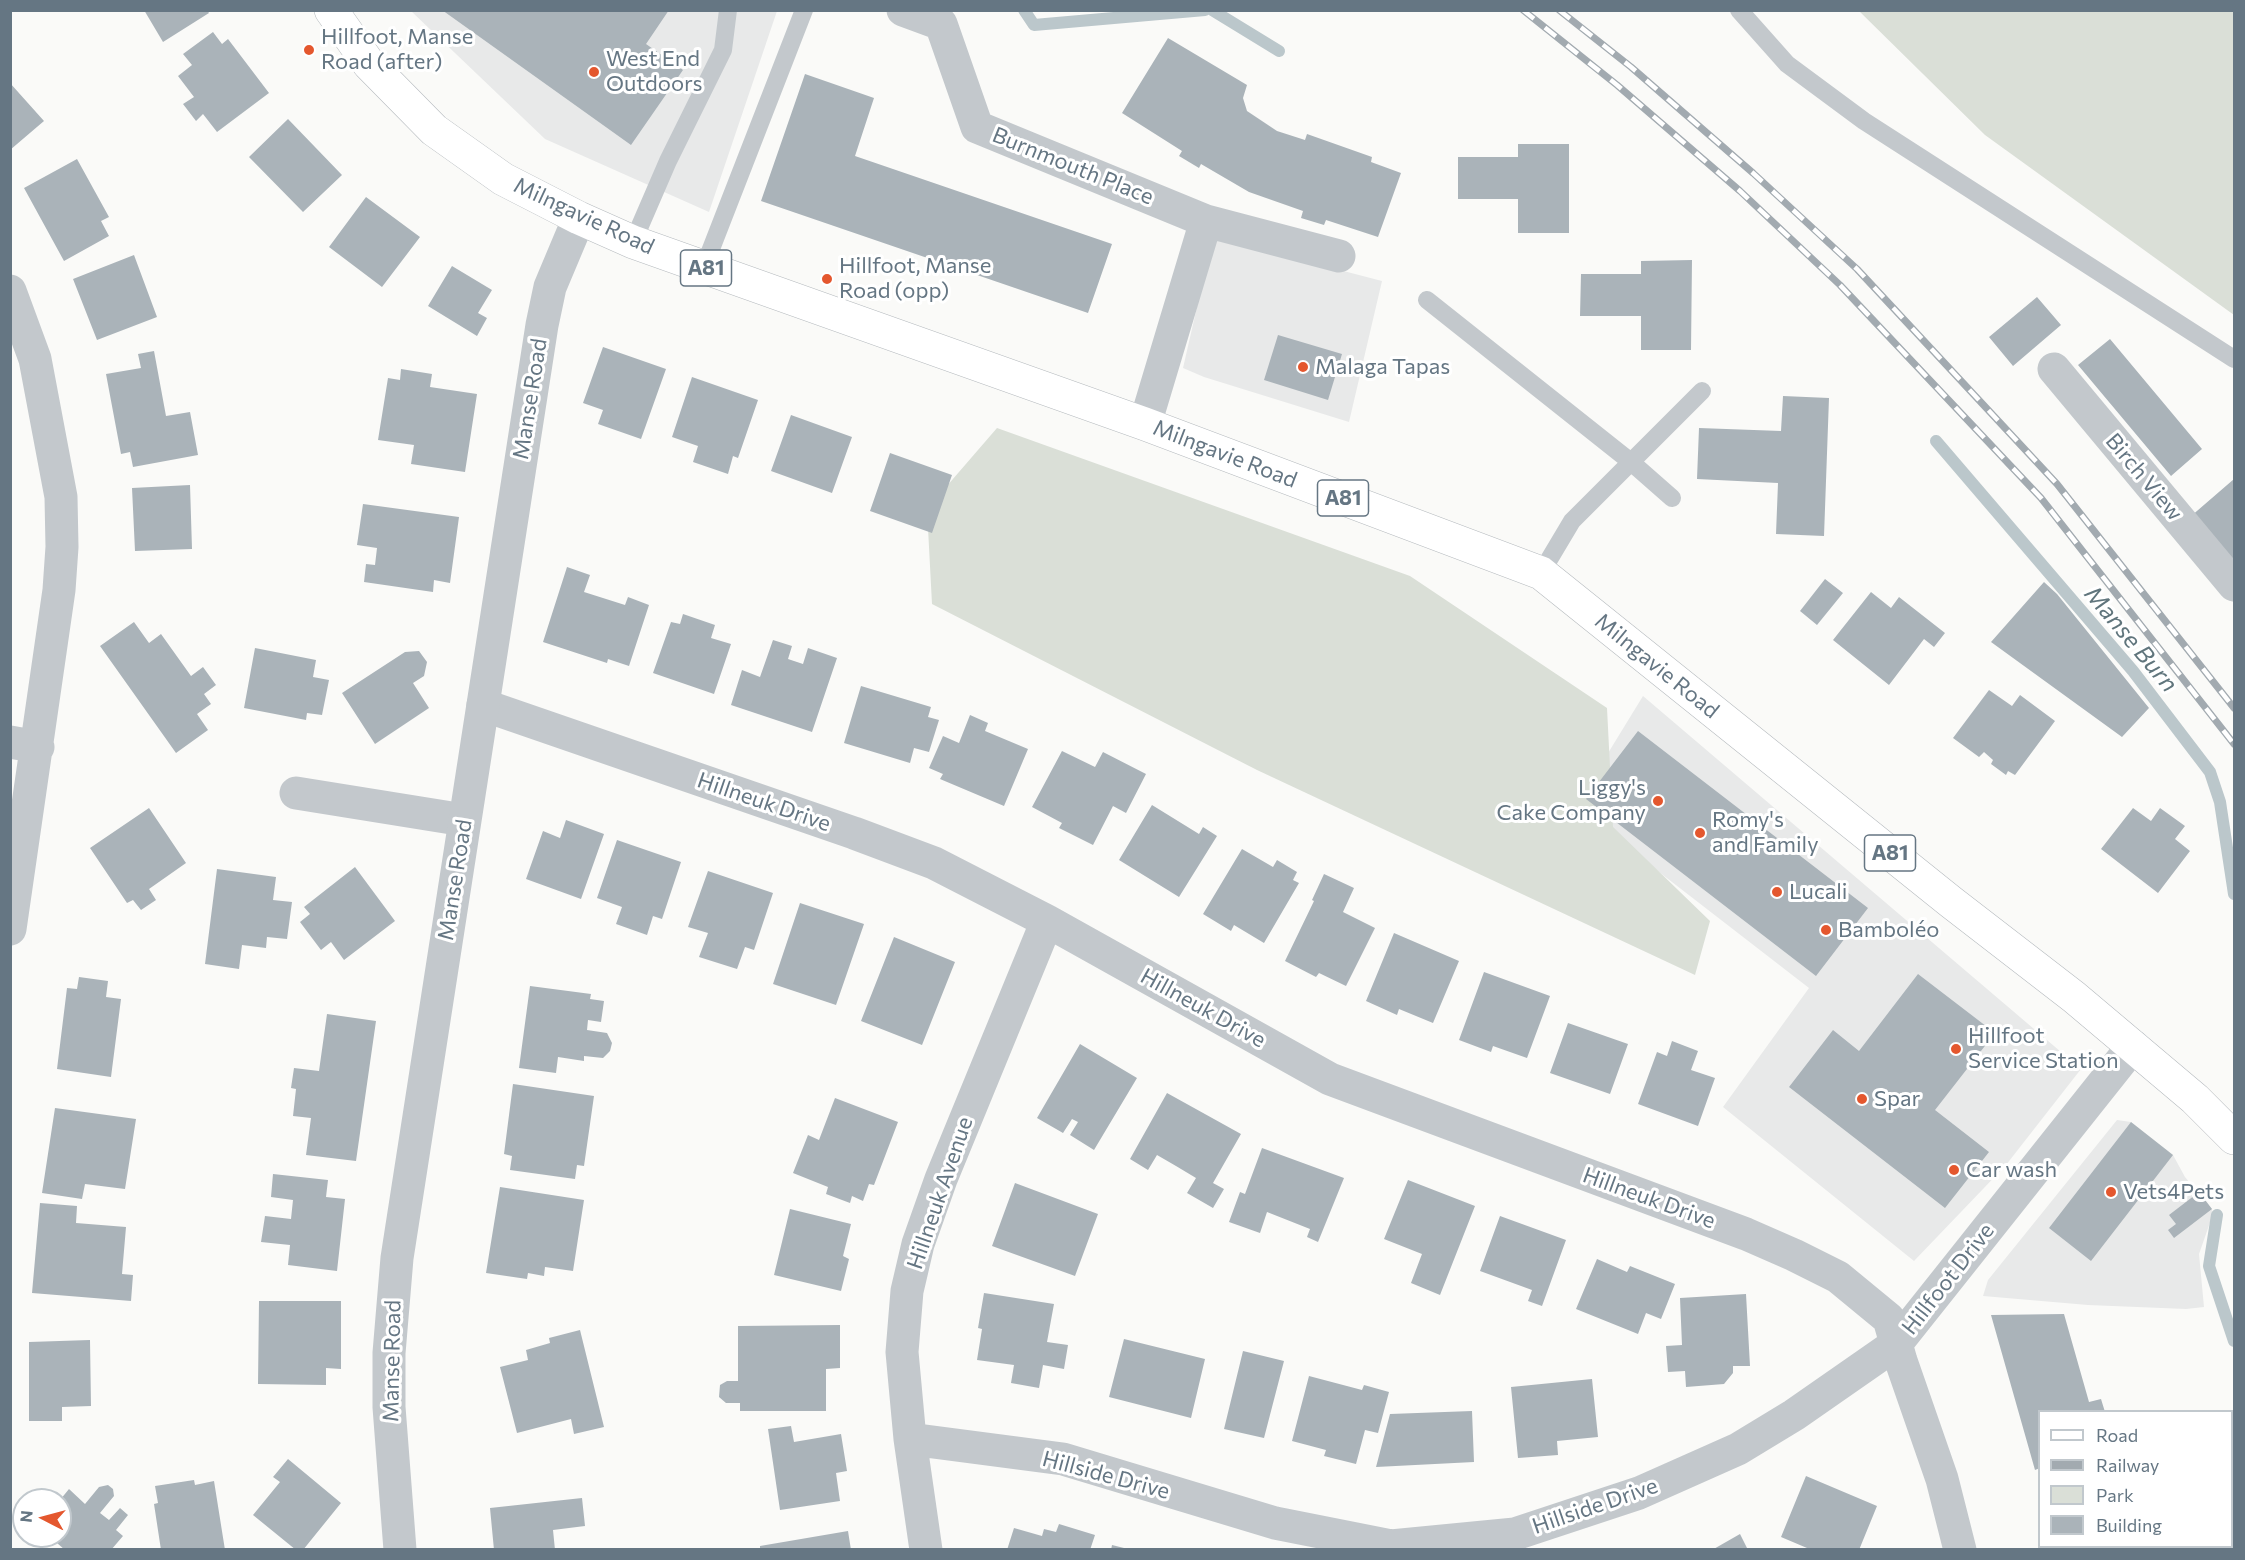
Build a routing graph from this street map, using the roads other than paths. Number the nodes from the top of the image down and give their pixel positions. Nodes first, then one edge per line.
1 (331, 10) edge
2 (728, 10) edge
3 (804, 10) edge
4 (903, 10) edge
5 (1740, 10) edge
6 (579, 218) junction
7 (1206, 221) junction
8 (633, 242) junction
9 (1339, 256) dead end
10 (704, 267) junction
11 (10, 291) edge
12 (1428, 300) dead end
13 (2235, 359) edge
14 (2054, 369) dead end
15 (1702, 391) dead end
16 (1145, 424) junction
17 (1631, 462) junction
18 (1672, 498) dead end
19 (1541, 573) junction
20 (2235, 585) edge
21 (483, 705) junction
22 (24, 745) edge
23 (296, 793) dead end
24 (464, 820) junction
25 (1047, 921) junction
26 (10, 929) edge
27 (2133, 1046) junction
28 (2235, 1138) edge
29 (1896, 1344) junction
30 (910, 1438) junction
31 (1390, 1548) edge
32 (400, 1550) edge
33 (926, 1550) edge
34 (1960, 1550) edge

1 - 6 main road, Milngavie Road / A81
2 - 8 lane
3 - 10 lane
4 - 7 street, Burnmouth Place
5 - 13 lane
6 - 8 main road, Milngavie Road / A81
6 - 21 street, Manse Road
7 - 9 street, Burnmouth Place
7 - 16 street
8 - 10 main road, Milngavie Road / A81
10 - 16 main road, Milngavie Road / A81
11 - 22 street
12 - 17 lane
14 - 20 street, Birch View
15 - 17 lane
16 - 19 main road, Milngavie Road / A81
17 - 18 lane
17 - 19 lane
19 - 27 main road, Milngavie Road / A81
21 - 24 street, Manse Road
21 - 25 street, Hillneuk Drive
22 - 26 street
23 - 24 street
24 - 32 street, Manse Road
25 - 29 street, Hillneuk Drive
25 - 30 street, Hillneuk Avenue
27 - 28 main road, Milngavie Road / A81
27 - 29 street, Hillfoot Drive
29 - 31 street, Hillside Drive
29 - 34 street, Hillfoot Drive
30 - 31 street, Hillside Drive
30 - 33 street, Hillneuk Avenue

